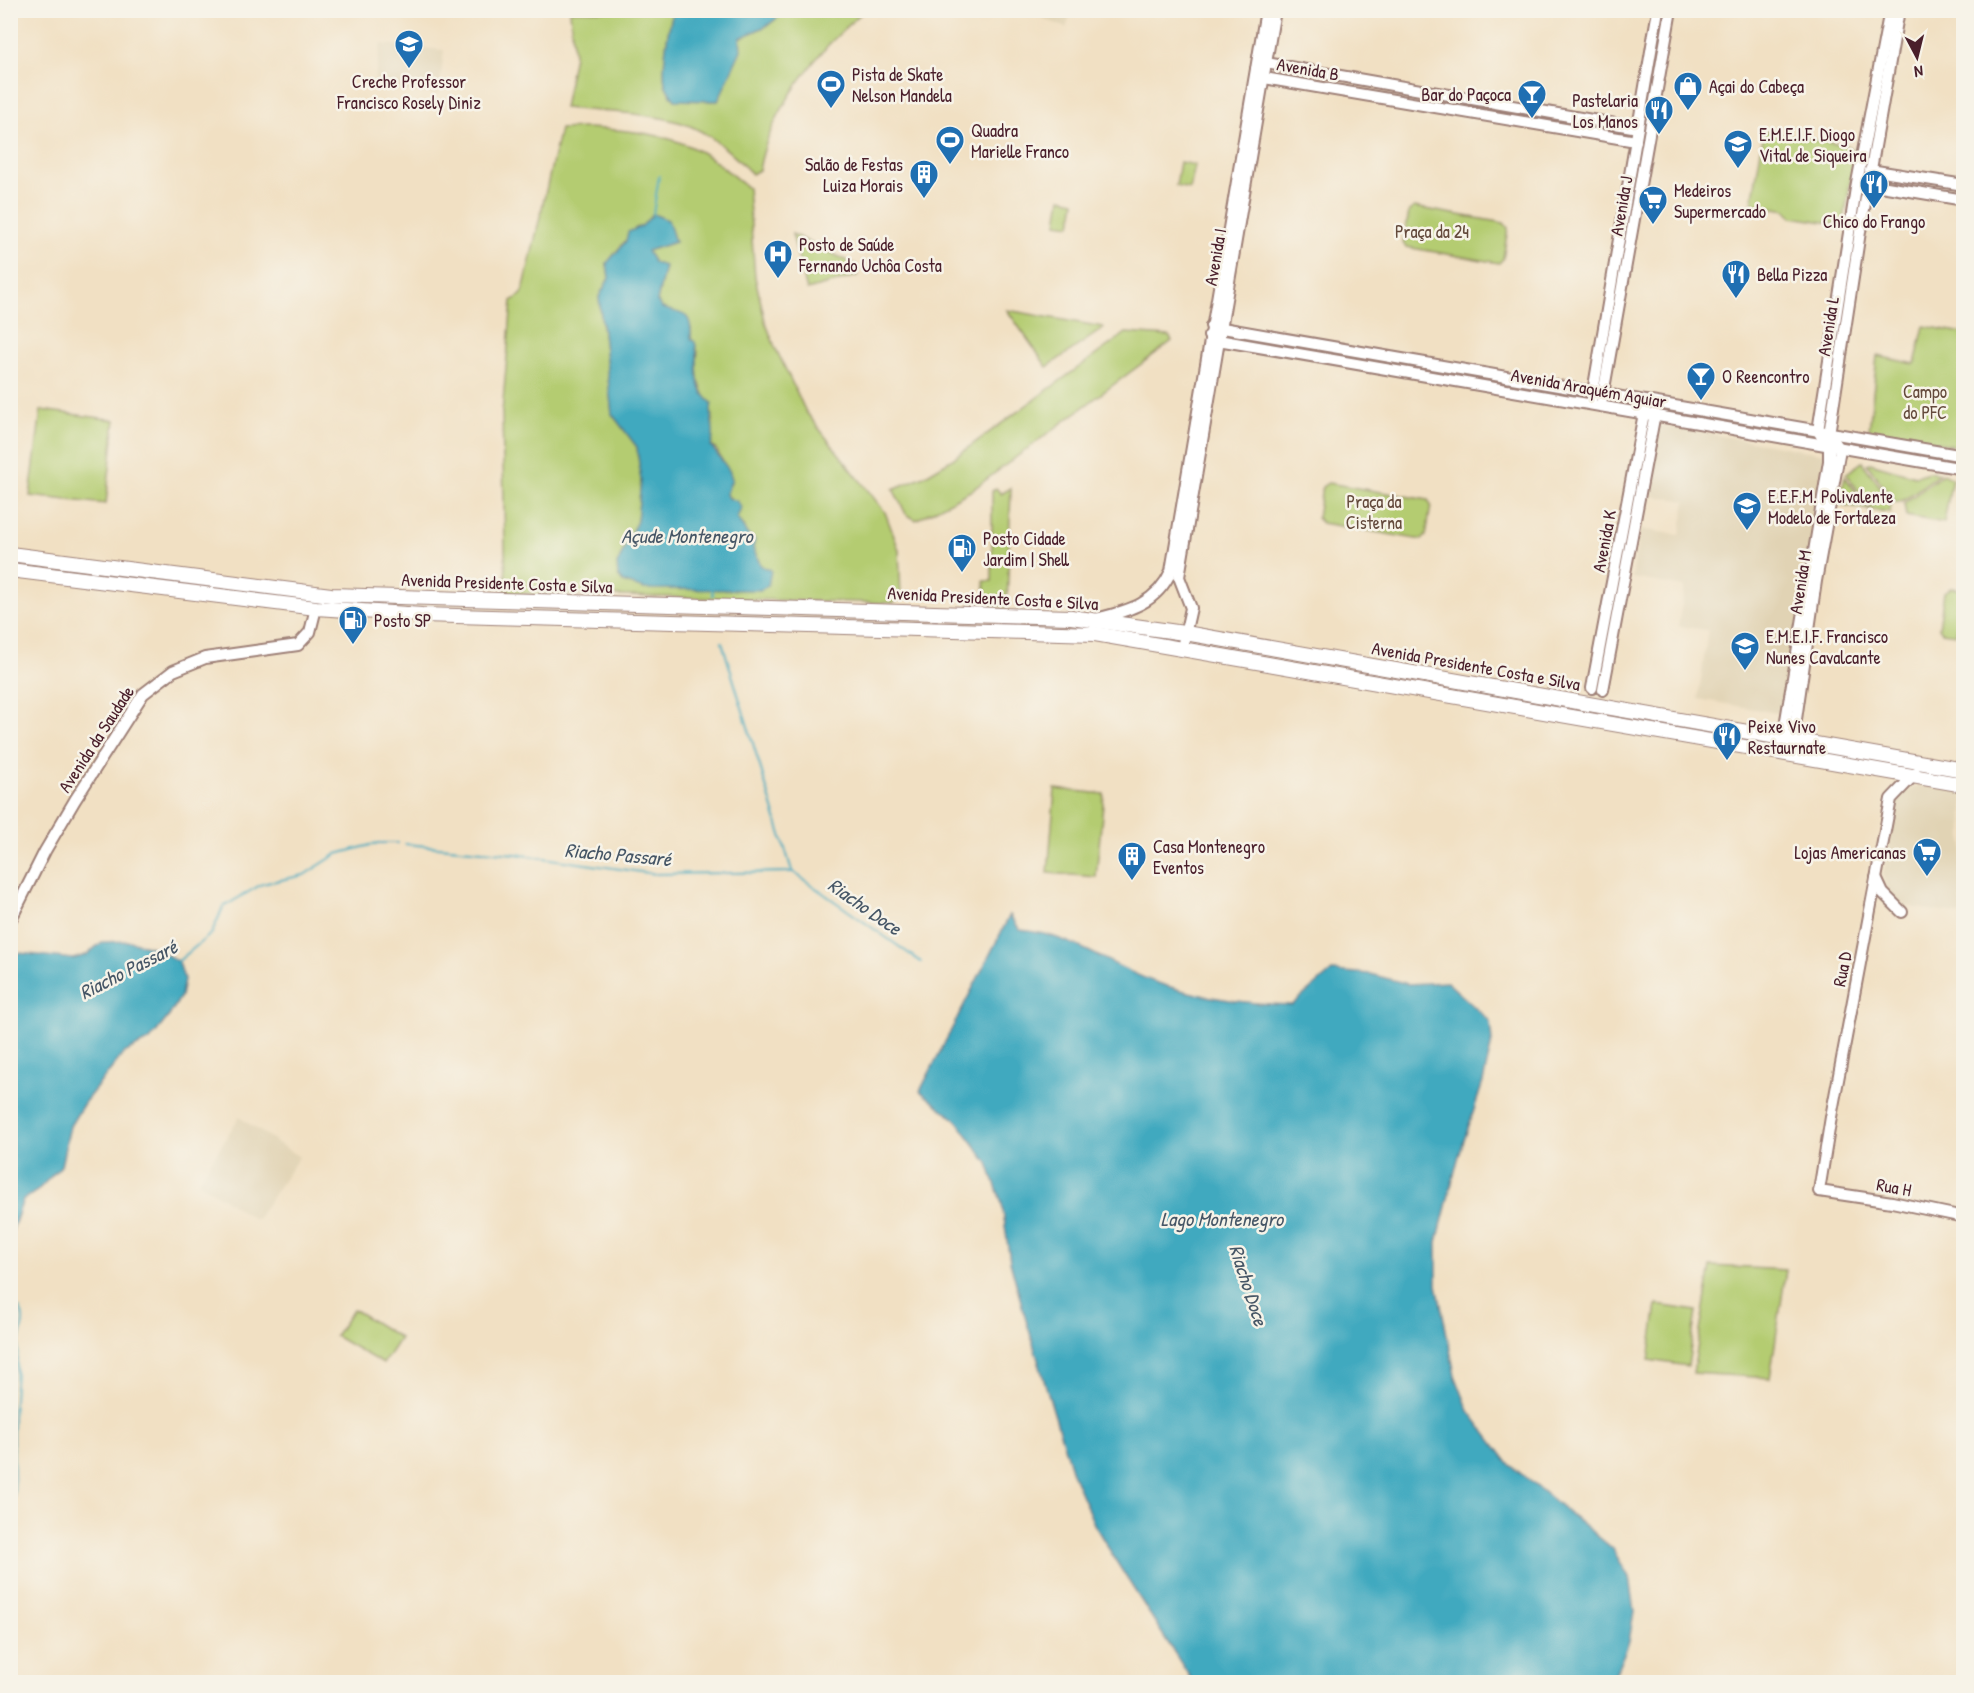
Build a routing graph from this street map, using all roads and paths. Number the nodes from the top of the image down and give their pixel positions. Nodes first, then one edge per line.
1 (1266, 10) edge
2 (1275, 10) edge
3 (1658, 10) edge
4 (1671, 10) edge
5 (1890, 10) edge
6 (1899, 10) edge
7 (1266, 63) junction
8 (1256, 69) junction
9 (1263, 78) junction
10 (1638, 128) junction
11 (1636, 141) junction
12 (1870, 170) junction
13 (1869, 184) junction
14 (1964, 185) edge
15 (1964, 200) edge
16 (1214, 332) junction
17 (1598, 392) junction
18 (1651, 402) junction
19 (1596, 406) junction
20 (1649, 416) junction
21 (1823, 432) junction
22 (1908, 447) junction
23 (1829, 448) junction
24 (1840, 449) junction
25 (1964, 456) edge
26 (1906, 459) junction
27 (1964, 469) edge
28 (1186, 510) junction
29 (10, 554) edge
30 (10, 570) edge
31 (190, 577) junction
32 (213, 580) junction
33 (1812, 581) junction
34 (188, 592) junction
35 (211, 595) junction
36 (539, 603) junction
37 (561, 603) junction
38 (325, 604) junction
39 (539, 619) junction
40 (1094, 619) junction
41 (561, 620) junction
42 (1184, 633) junction
43 (1182, 648) junction
44 (1368, 665) junction
45 (1365, 681) junction
46 (1598, 689) dead end
47 (1788, 739) junction
48 (1917, 769) junction
49 (1964, 770) edge
50 (1964, 784) edge
51 (1876, 877) junction
52 (1902, 912) dead end
53 (10, 921) edge
54 (1819, 1191) joint
55 (1964, 1217) edge

1 - 8 street, Avenida I
2 - 7 street, Avenida I
3 - 10 street, Avenida J
4 - 17 street, Avenida J
5 - 21 street, Avenida L
6 - 12 street, Avenida L
7 - 8 street, Avenida B
7 - 9 street, Avenida I
7 - 10 street, Avenida B
8 - 9 street, Avenida B
8 - 16 street, Avenida I
9 - 11 street, Avenida B
9 - 16 street, Avenida I
10 - 11 street, Avenida J
11 - 17 street, Avenida J
12 - 13 street, Avenida L
12 - 14 street
13 - 15 street
13 - 21 street, Avenida L
16 - 17 street, Avenida Araquém Aguiar
16 - 19 street, Avenida Araquém Aguiar
16 - 28 street, Avenida I
17 - 18 street, Avenida Araquém Aguiar
17 - 19 street, Avenida J
18 - 20 street, Avenida K
18 - 21 street, Avenida Araquém Aguiar
19 - 20 street, Avenida Araquém Aguiar
20 - 23 street, Avenida Araquém Aguiar
20 - 46 street, Avenida K
21 - 22 street, Avenida Araquém Aguiar
21 - 23 street
21 - 24 street
22 - 25 street, Avenida Araquém Aguiar
22 - 26 street
23 - 24 street, Avenida Araquém Aguiar
23 - 33 street, Avenida M
24 - 26 street, Avenida Araquém Aguiar
24 - 33 street, Avenida M
26 - 27 street, Avenida Araquém Aguiar
28 - 40 street, Avenida I
28 - 42 street, Avenida I
29 - 31 main road, Avenida Presidente Costa e Silva
30 - 34 main road, Avenida Presidente Costa e Silva
31 - 32 main road, Avenida Presidente Costa e Silva
31 - 34 main road
32 - 35 main road
32 - 38 main road, Avenida Presidente Costa e Silva
33 - 47 street, Avenida M
34 - 35 main road, Avenida Presidente Costa e Silva
35 - 38 main road, Avenida Presidente Costa e Silva
36 - 37 main road, Avenida Presidente Costa e Silva
36 - 38 main road, Avenida Presidente Costa e Silva
36 - 39 main road
37 - 40 main road, Avenida Presidente Costa e Silva
37 - 41 main road
38 - 39 main road, Avenida Presidente Costa e Silva
38 - 53 street, Avenida da Saudade
39 - 41 main road, Avenida Presidente Costa e Silva
40 - 42 main road, Avenida Presidente Costa e Silva
41 - 43 main road, Avenida Presidente Costa e Silva
42 - 43 street, Avenida I
42 - 44 main road, Avenida Presidente Costa e Silva
43 - 45 main road, Avenida Presidente Costa e Silva
44 - 45 main road
44 - 47 main road, Avenida Presidente Costa e Silva
45 - 48 main road, Avenida Presidente Costa e Silva
47 - 48 main road, Avenida Presidente Costa e Silva
48 - 49 main road, Avenida Presidente Costa e Silva
48 - 50 main road, Avenida Presidente Costa e Silva
48 - 51 street, Rua D
51 - 52 street
51 - 54 street, Rua D
54 - 55 street, Rua H

